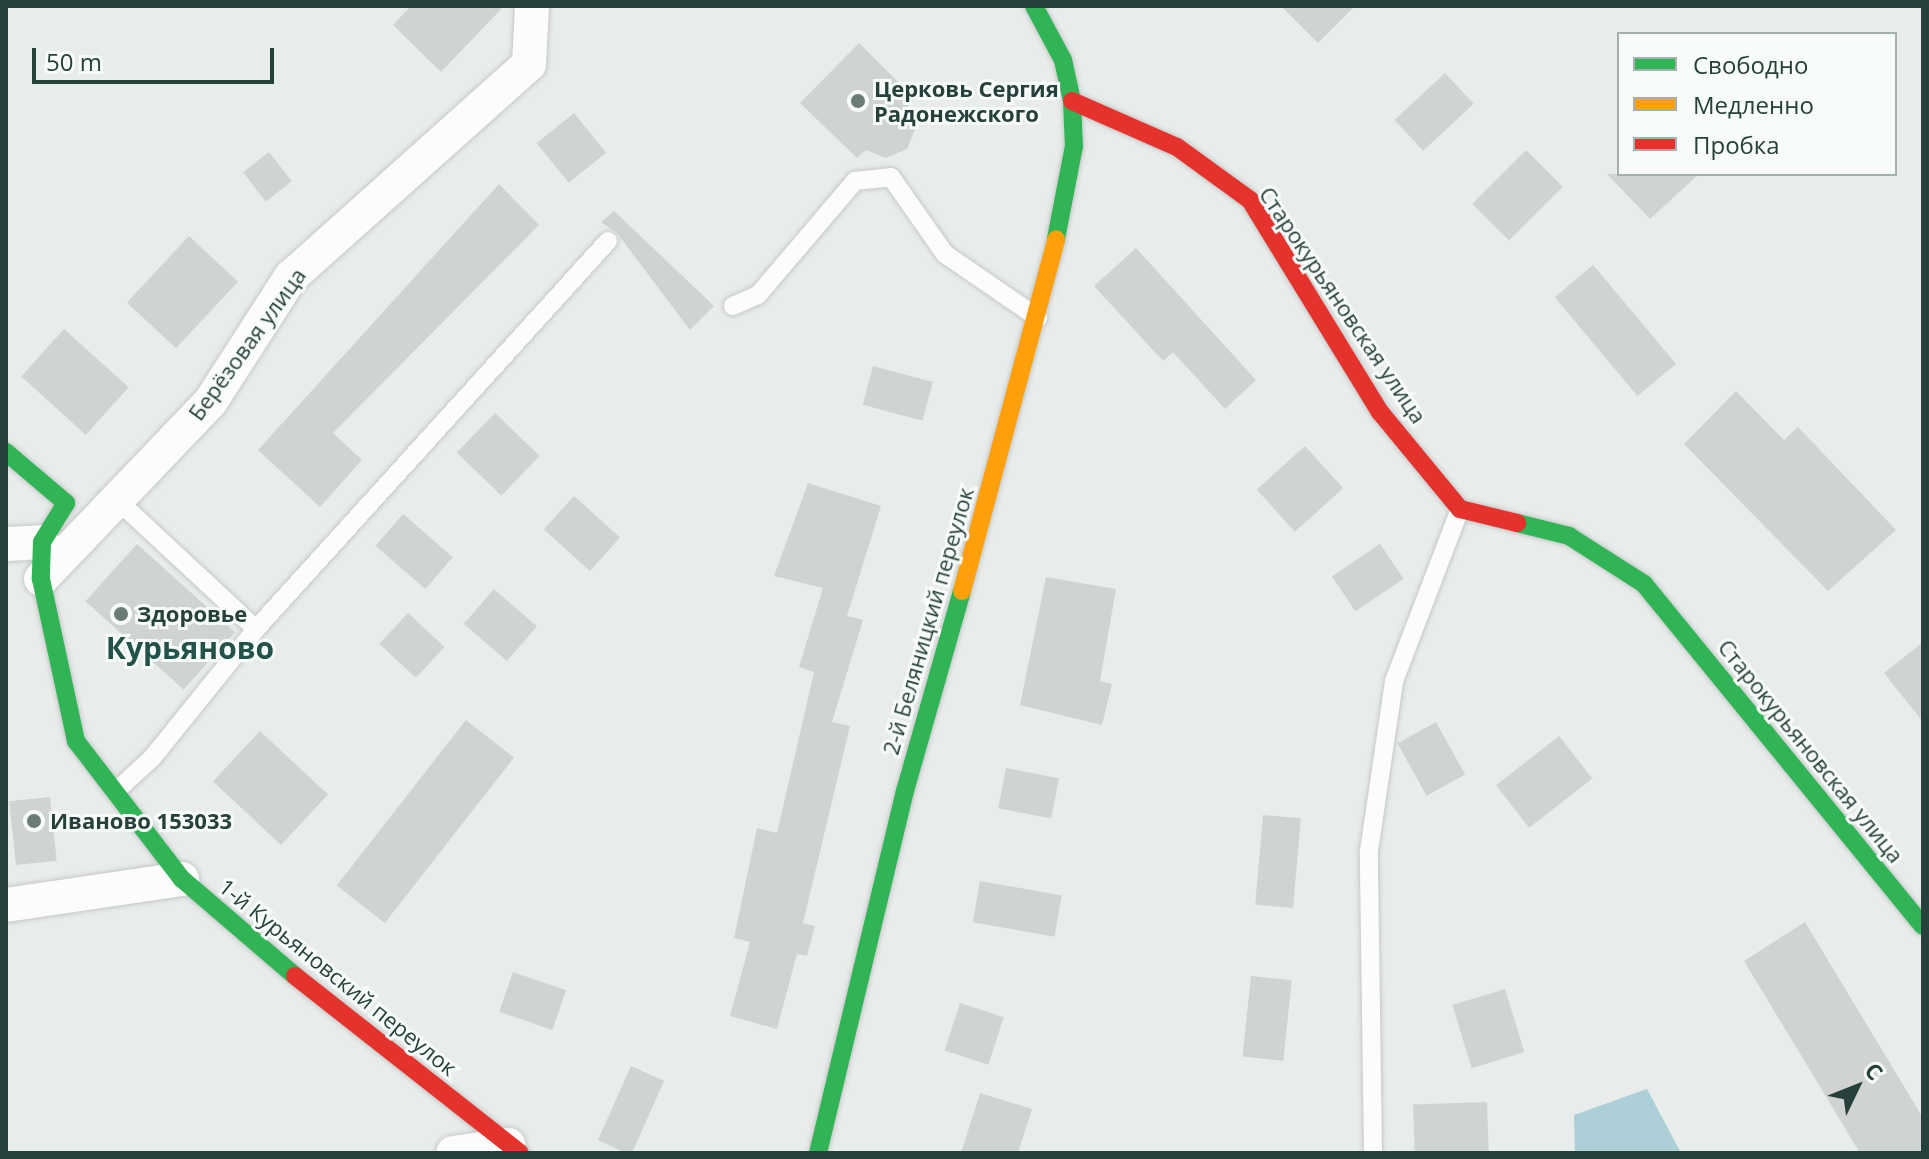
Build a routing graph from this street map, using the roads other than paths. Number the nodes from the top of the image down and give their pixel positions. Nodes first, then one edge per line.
1 (532, 6) edge
2 (1034, 6) edge
3 (1072, 101) junction
4 (608, 241) dead end
5 (733, 306) dead end
6 (1038, 318) junction
7 (6, 452) edge
8 (117, 500) junction
9 (1460, 509) junction
10 (42, 542) junction
11 (6, 544) edge
12 (41, 579) junction
13 (256, 629) junction
14 (115, 792) junction
15 (182, 879) junction
16 (6, 905) edge
17 (1923, 926) edge
18 (514, 1149) edge
19 (453, 1153) edge
20 (818, 1153) edge
21 (1373, 1153) edge

1 - 8 street, Берёзовая улица
2 - 3 street
3 - 6 street, 2-й Беляницкий переулок
3 - 9 street, Старокурьяновская улица
4 - 13 lane
5 - 6 lane
6 - 20 street, 2-й Беляницкий переулок
7 - 10 street
8 - 12 street, Берёзовая улица
8 - 13 lane
9 - 17 street, Старокурьяновская улица
9 - 21 lane
10 - 11 street
10 - 12 street, 1-й Курьяновский переулок
12 - 14 street, 1-й Курьяновский переулок
13 - 14 lane
14 - 15 street, 1-й Курьяновский переулок
15 - 16 street
15 - 18 street, 1-й Курьяновский переулок
18 - 19 street

